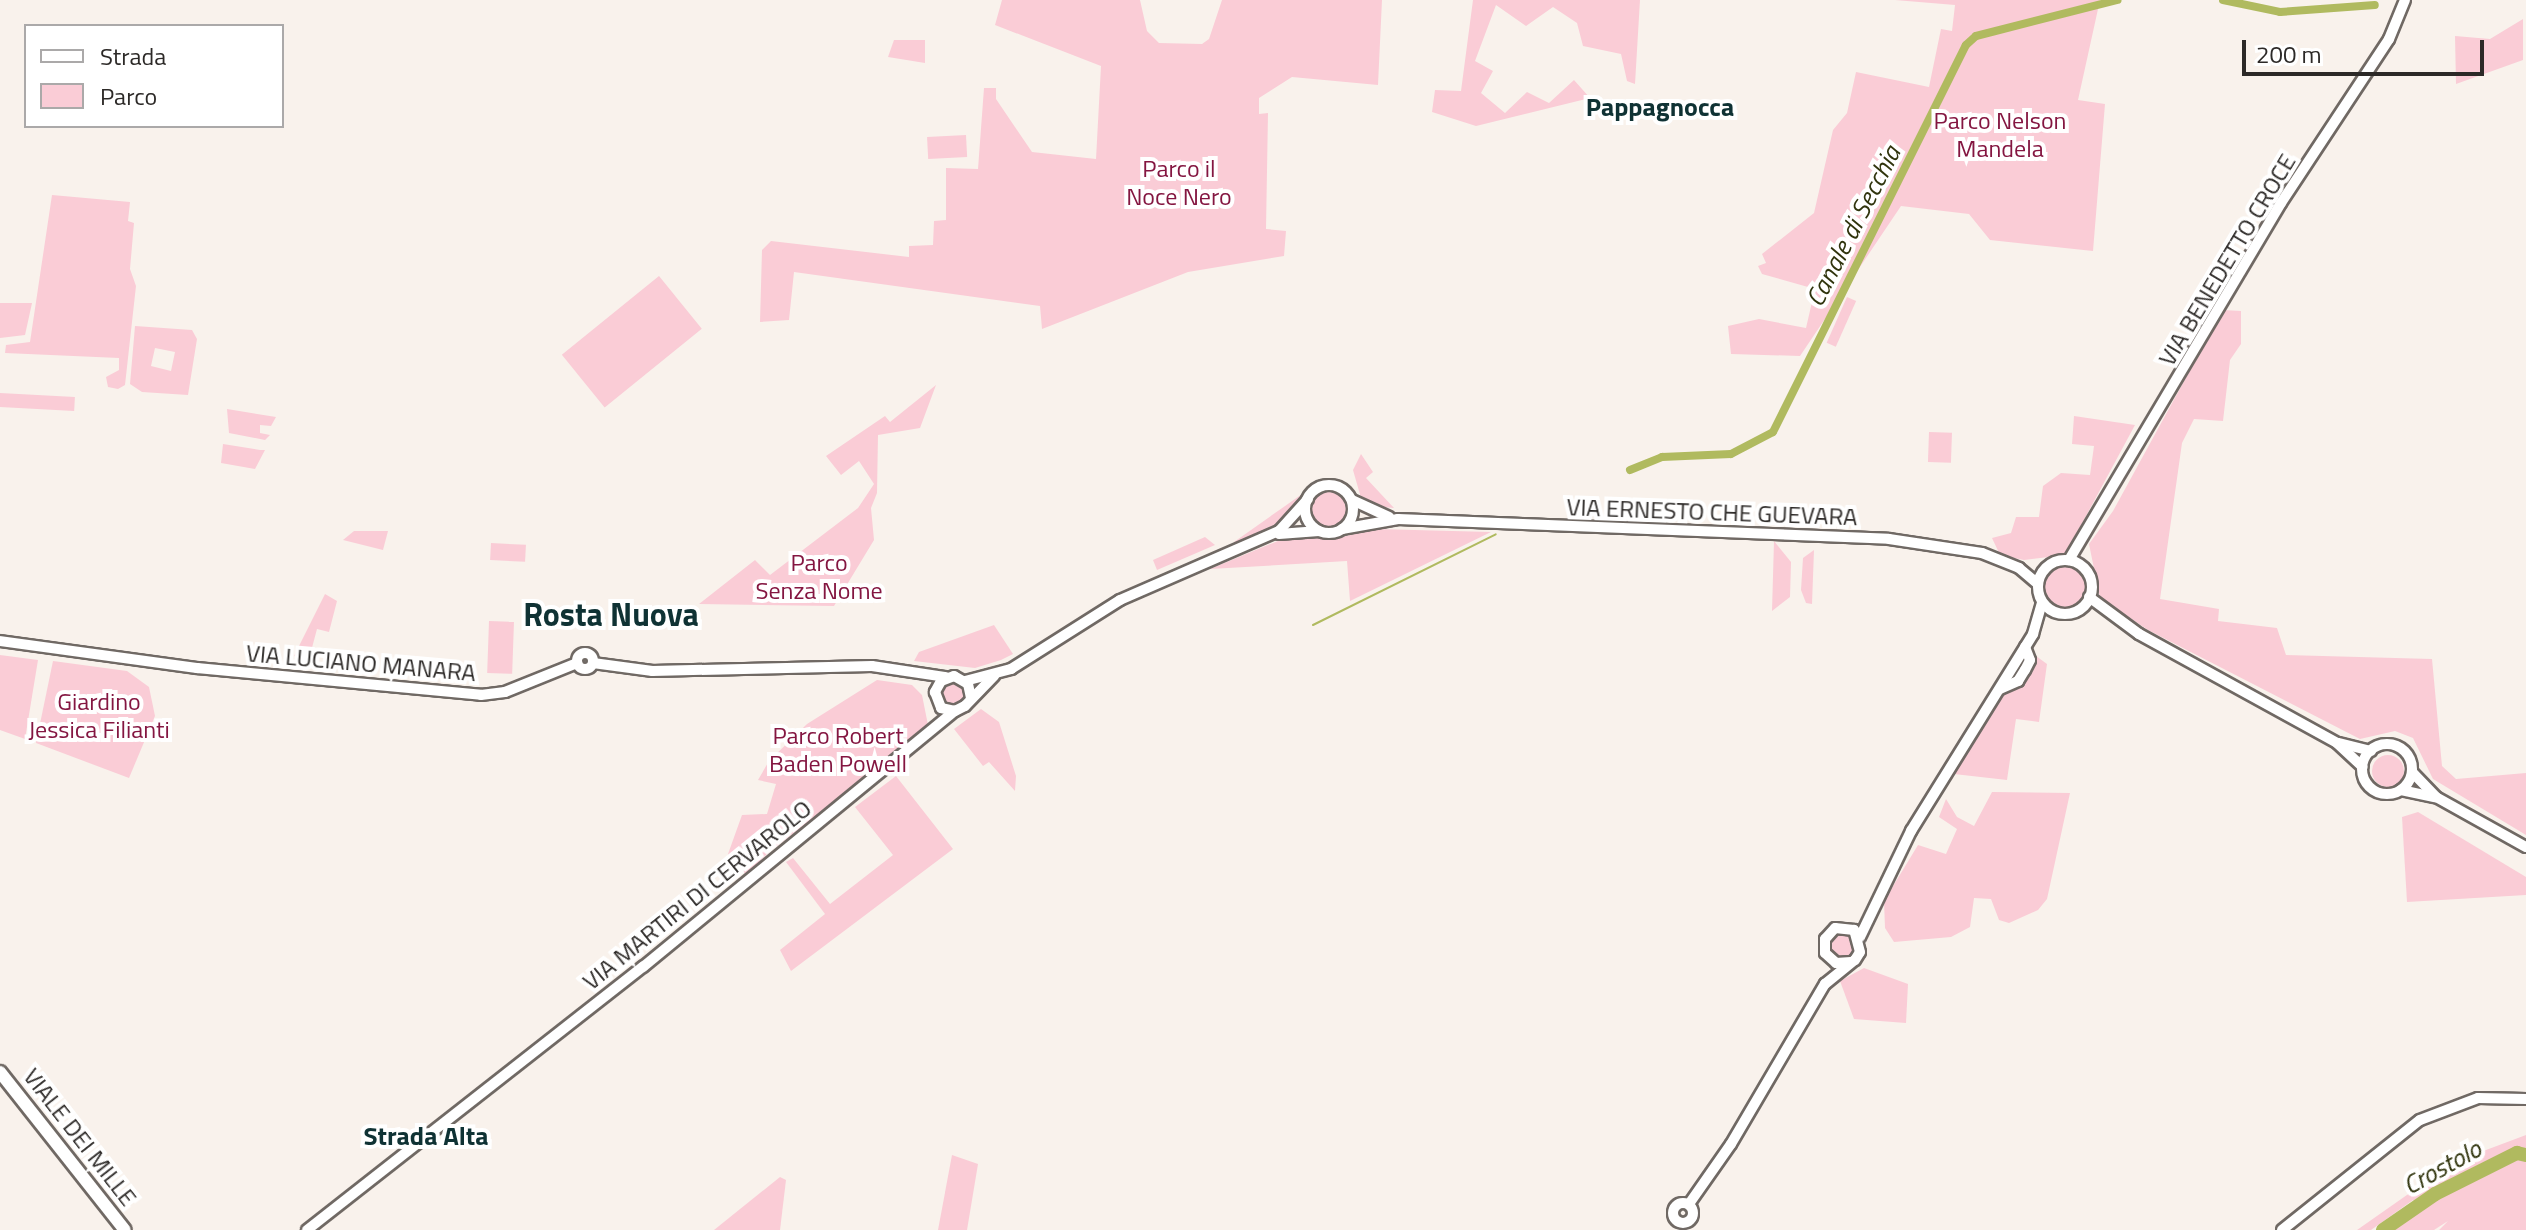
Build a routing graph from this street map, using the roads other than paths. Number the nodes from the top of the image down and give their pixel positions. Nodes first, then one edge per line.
1 (2405, 0) edge
2 (1308, 499) junction
3 (1352, 500) junction
4 (1398, 519) junction
5 (1342, 529) junction
6 (1322, 532) junction
7 (1266, 537) junction
8 (2084, 542) junction
9 (2069, 560) junction
10 (2081, 566) junction
11 (2019, 568) junction
12 (2042, 572) junction
13 (2038, 584) junction
14 (2089, 597) junction
15 (2042, 602) junction
16 (2080, 609) junction
17 (2055, 612) junction
18 (2115, 620) junction
19 (2033, 634) junction
20 (0, 641) edge
21 (913, 670) junction
22 (994, 676) junction
23 (946, 677) junction
24 (965, 681) junction
25 (935, 697) junction
26 (971, 698) junction
27 (955, 711) junction
28 (929, 735) junction
29 (2337, 743) junction
30 (2371, 751) junction
31 (2363, 767) junction
32 (2412, 772) junction
33 (2401, 790) junction
34 (2436, 797) junction
35 (2526, 847) edge
36 (1875, 900) junction
37 (1850, 927) junction
38 (1860, 937) junction
39 (1828, 958) junction
40 (1851, 962) junction
41 (1825, 984) junction
42 (0, 1072) edge
43 (2526, 1099) edge
44 (1689, 1204) junction
45 (1681, 1227) edge
46 (125, 1230) edge
47 (307, 1230) edge
48 (2282, 1230) edge

1 - 8 street, VIA BENEDETTO CROCE
2 - 3 street
2 - 6 street
2 - 7 street, VIA MARTIRI DI CERVAROLO
3 - 4 street, VIA ERNESTO CHE GUEVARA
3 - 5 street
4 - 5 street, VIA ERNESTO CHE GUEVARA
4 - 11 street, VIA ERNESTO CHE GUEVARA
5 - 6 street, VIA MARTIRI DI CERVAROLO
6 - 7 street, VIA MARTIRI DI CERVAROLO
7 - 22 street, VIA MARTIRI DI CERVAROLO
8 - 9 street, VIA BENEDETTO CROCE
8 - 10 street, VIA BENEDETTO CROCE
9 - 10 street
9 - 12 street
10 - 14 street
11 - 12 street, VIA ERNESTO CHE GUEVARA
11 - 13 street, VIA ERNESTO CHE GUEVARA
12 - 13 street
13 - 15 street
14 - 16 street
14 - 18 street
15 - 17 street
15 - 19 street
16 - 17 street
16 - 18 street
17 - 19 street
18 - 29 street
19 - 36 street
20 - 21 street, VIA LUCIANO MANARA
21 - 23 street
21 - 25 street
22 - 24 street, VIA MARTIRI DI CERVAROLO
22 - 26 street, VIA MARTIRI DI CERVAROLO
23 - 24 street, VIA MARTIRI DI CERVAROLO
23 - 25 street
24 - 26 street
25 - 27 street
25 - 28 street
26 - 27 street, VIA MARTIRI DI CERVAROLO
27 - 28 street, VIA MARTIRI DI CERVAROLO
28 - 47 street, VIA MARTIRI DI CERVAROLO
29 - 30 street
29 - 31 street
30 - 31 street
30 - 32 street
31 - 33 street
32 - 33 street
32 - 34 street
33 - 34 street
34 - 35 street
36 - 37 street
36 - 38 street
37 - 38 street
37 - 39 street
38 - 40 street
39 - 40 street
39 - 41 street
40 - 41 street
41 - 44 street
42 - 46 main road, VIALE DEI MILLE
43 - 48 street
44 - 45 street
44 - 45 street

